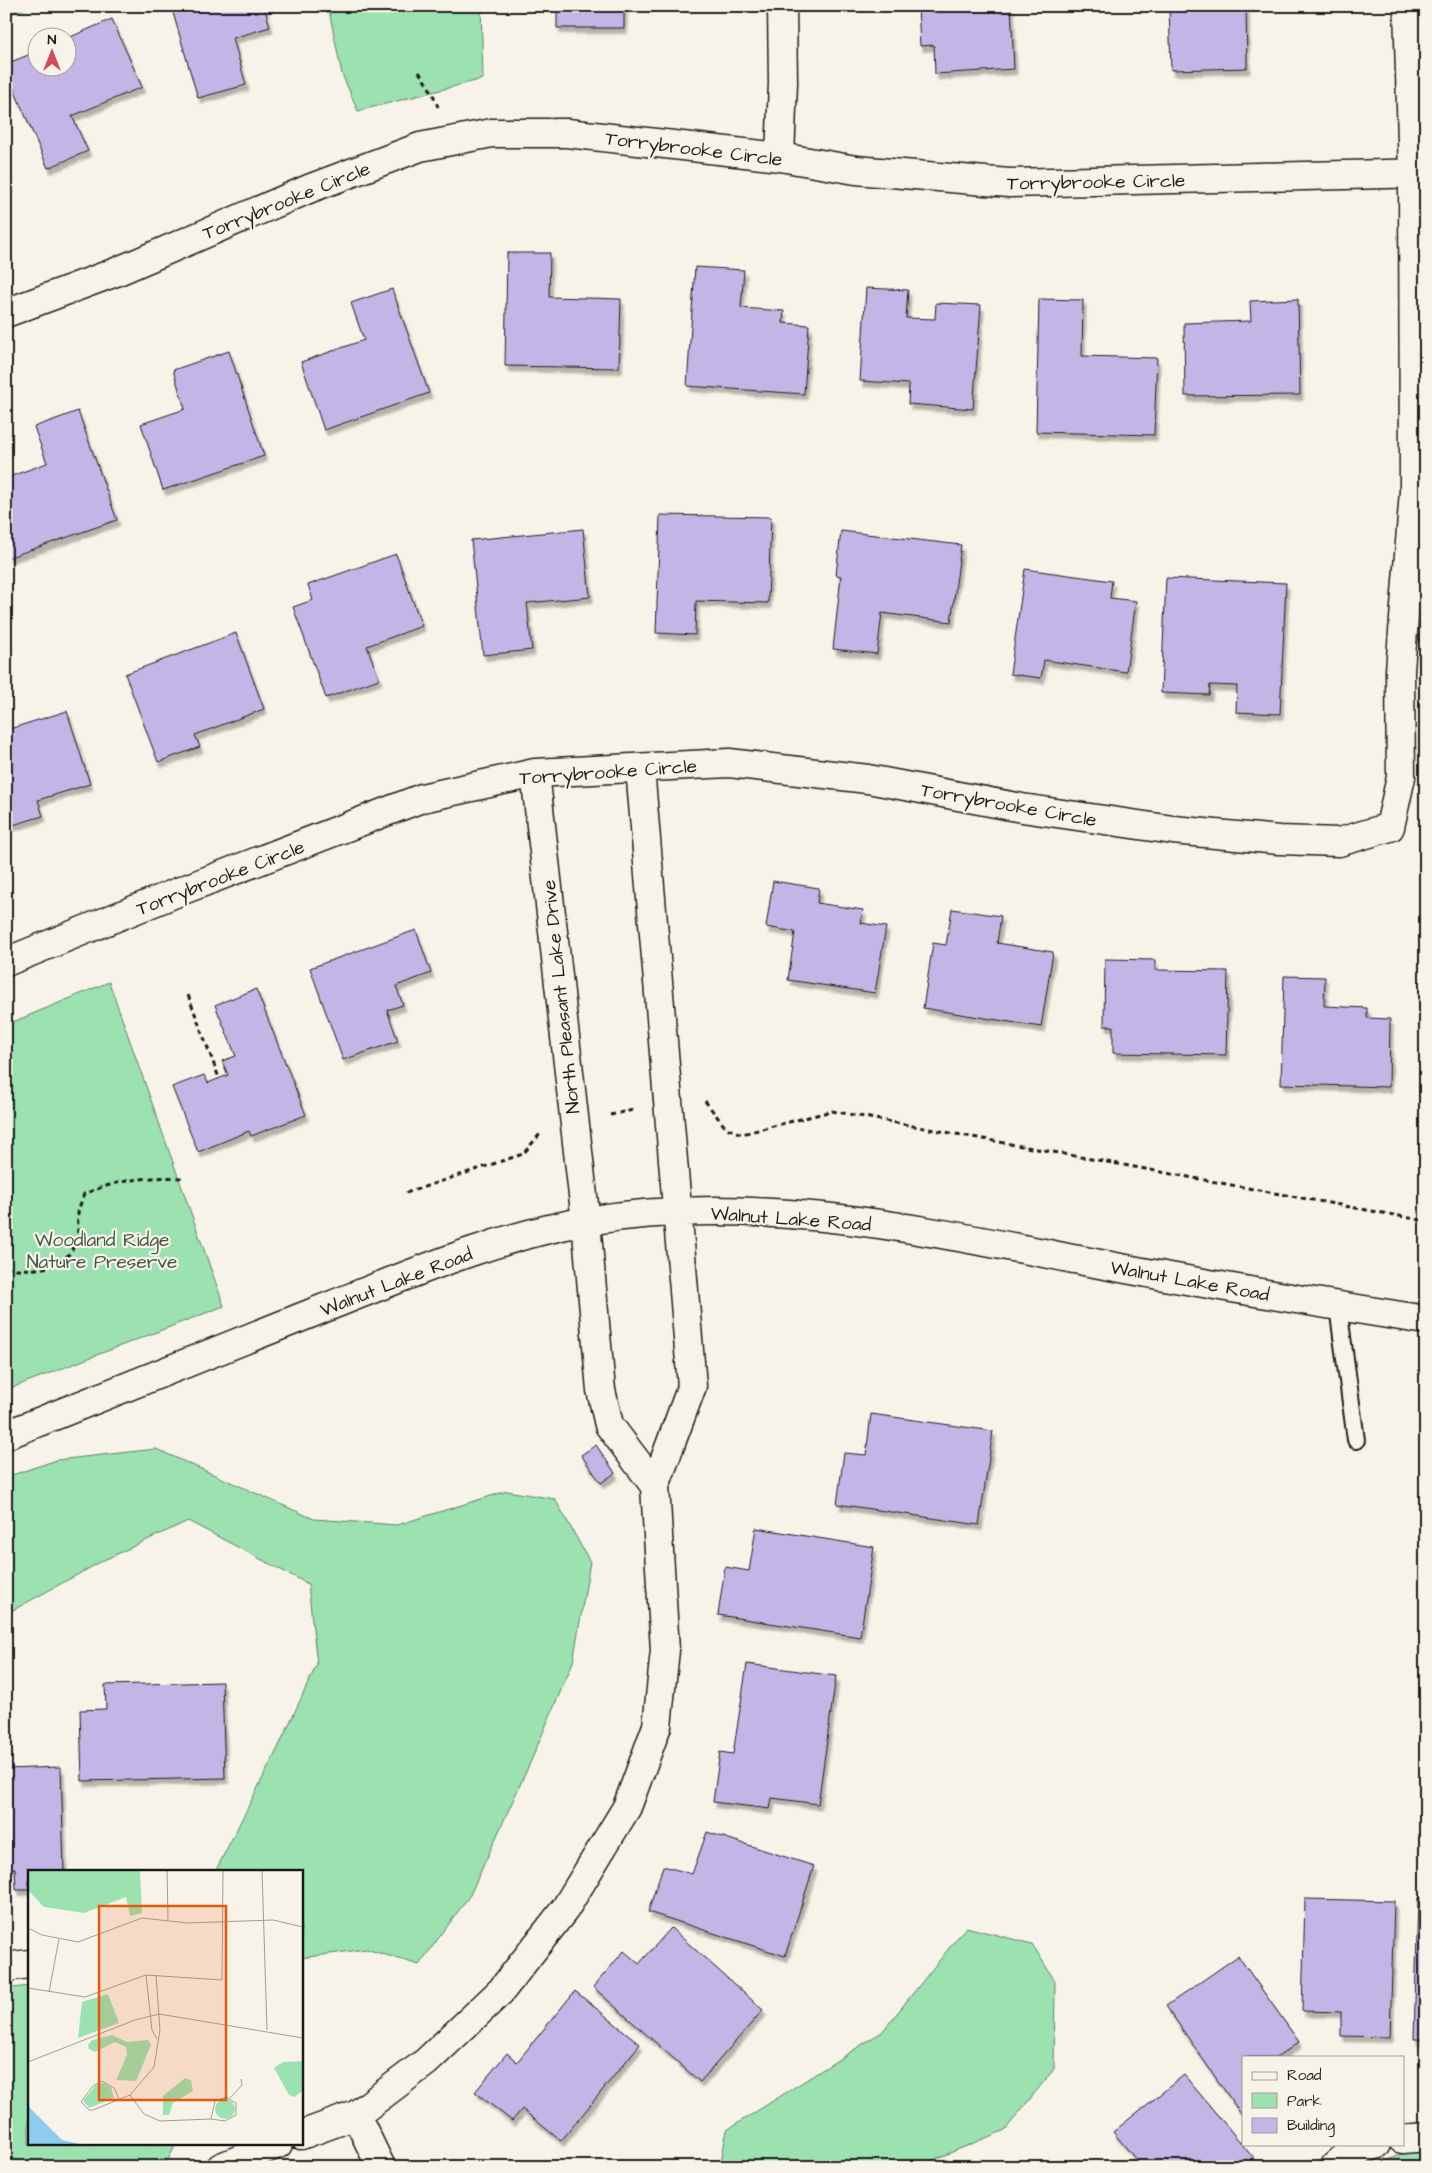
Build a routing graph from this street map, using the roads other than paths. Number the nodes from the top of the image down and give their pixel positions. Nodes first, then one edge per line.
1 (782, 6) edge
2 (1408, 6) edge
3 (780, 157) junction
4 (1420, 174) edge
5 (6, 314) edge
6 (640, 768) junction
7 (535, 773) junction
8 (6, 962) edge
9 (677, 1212) junction
10 (586, 1222) junction
11 (1338, 1307) junction
12 (1426, 1320) edge
13 (6, 1435) edge
14 (1356, 1440) dead end
15 (655, 1486) junction
16 (28, 1964) edge
17 (6, 1967) edge
18 (356, 2114) junction
19 (302, 2135) edge
20 (1426, 2137) edge
21 (1404, 2139) edge
22 (270, 2146) edge
23 (1372, 2146) edge
24 (221, 2159) edge
25 (381, 2167) edge
26 (1334, 2167) edge

1 - 3 street
2 - 4 street
3 - 4 street, Torrybrooke Circle
3 - 5 street, Torrybrooke Circle
4 - 6 street, Torrybrooke Circle
6 - 7 street, Torrybrooke Circle
6 - 9 street
7 - 8 street, Torrybrooke Circle
7 - 10 street, North Pleasant Lake Drive
9 - 10 street, Walnut Lake Road
9 - 11 street, Walnut Lake Road
9 - 15 street
10 - 13 street, Walnut Lake Road
10 - 15 street, North Pleasant Lake Drive
11 - 12 street, Walnut Lake Road
11 - 14 lane
15 - 18 street
16 - 17 street
18 - 19 street
18 - 25 street
20 - 21 street
22 - 24 street
23 - 26 street

